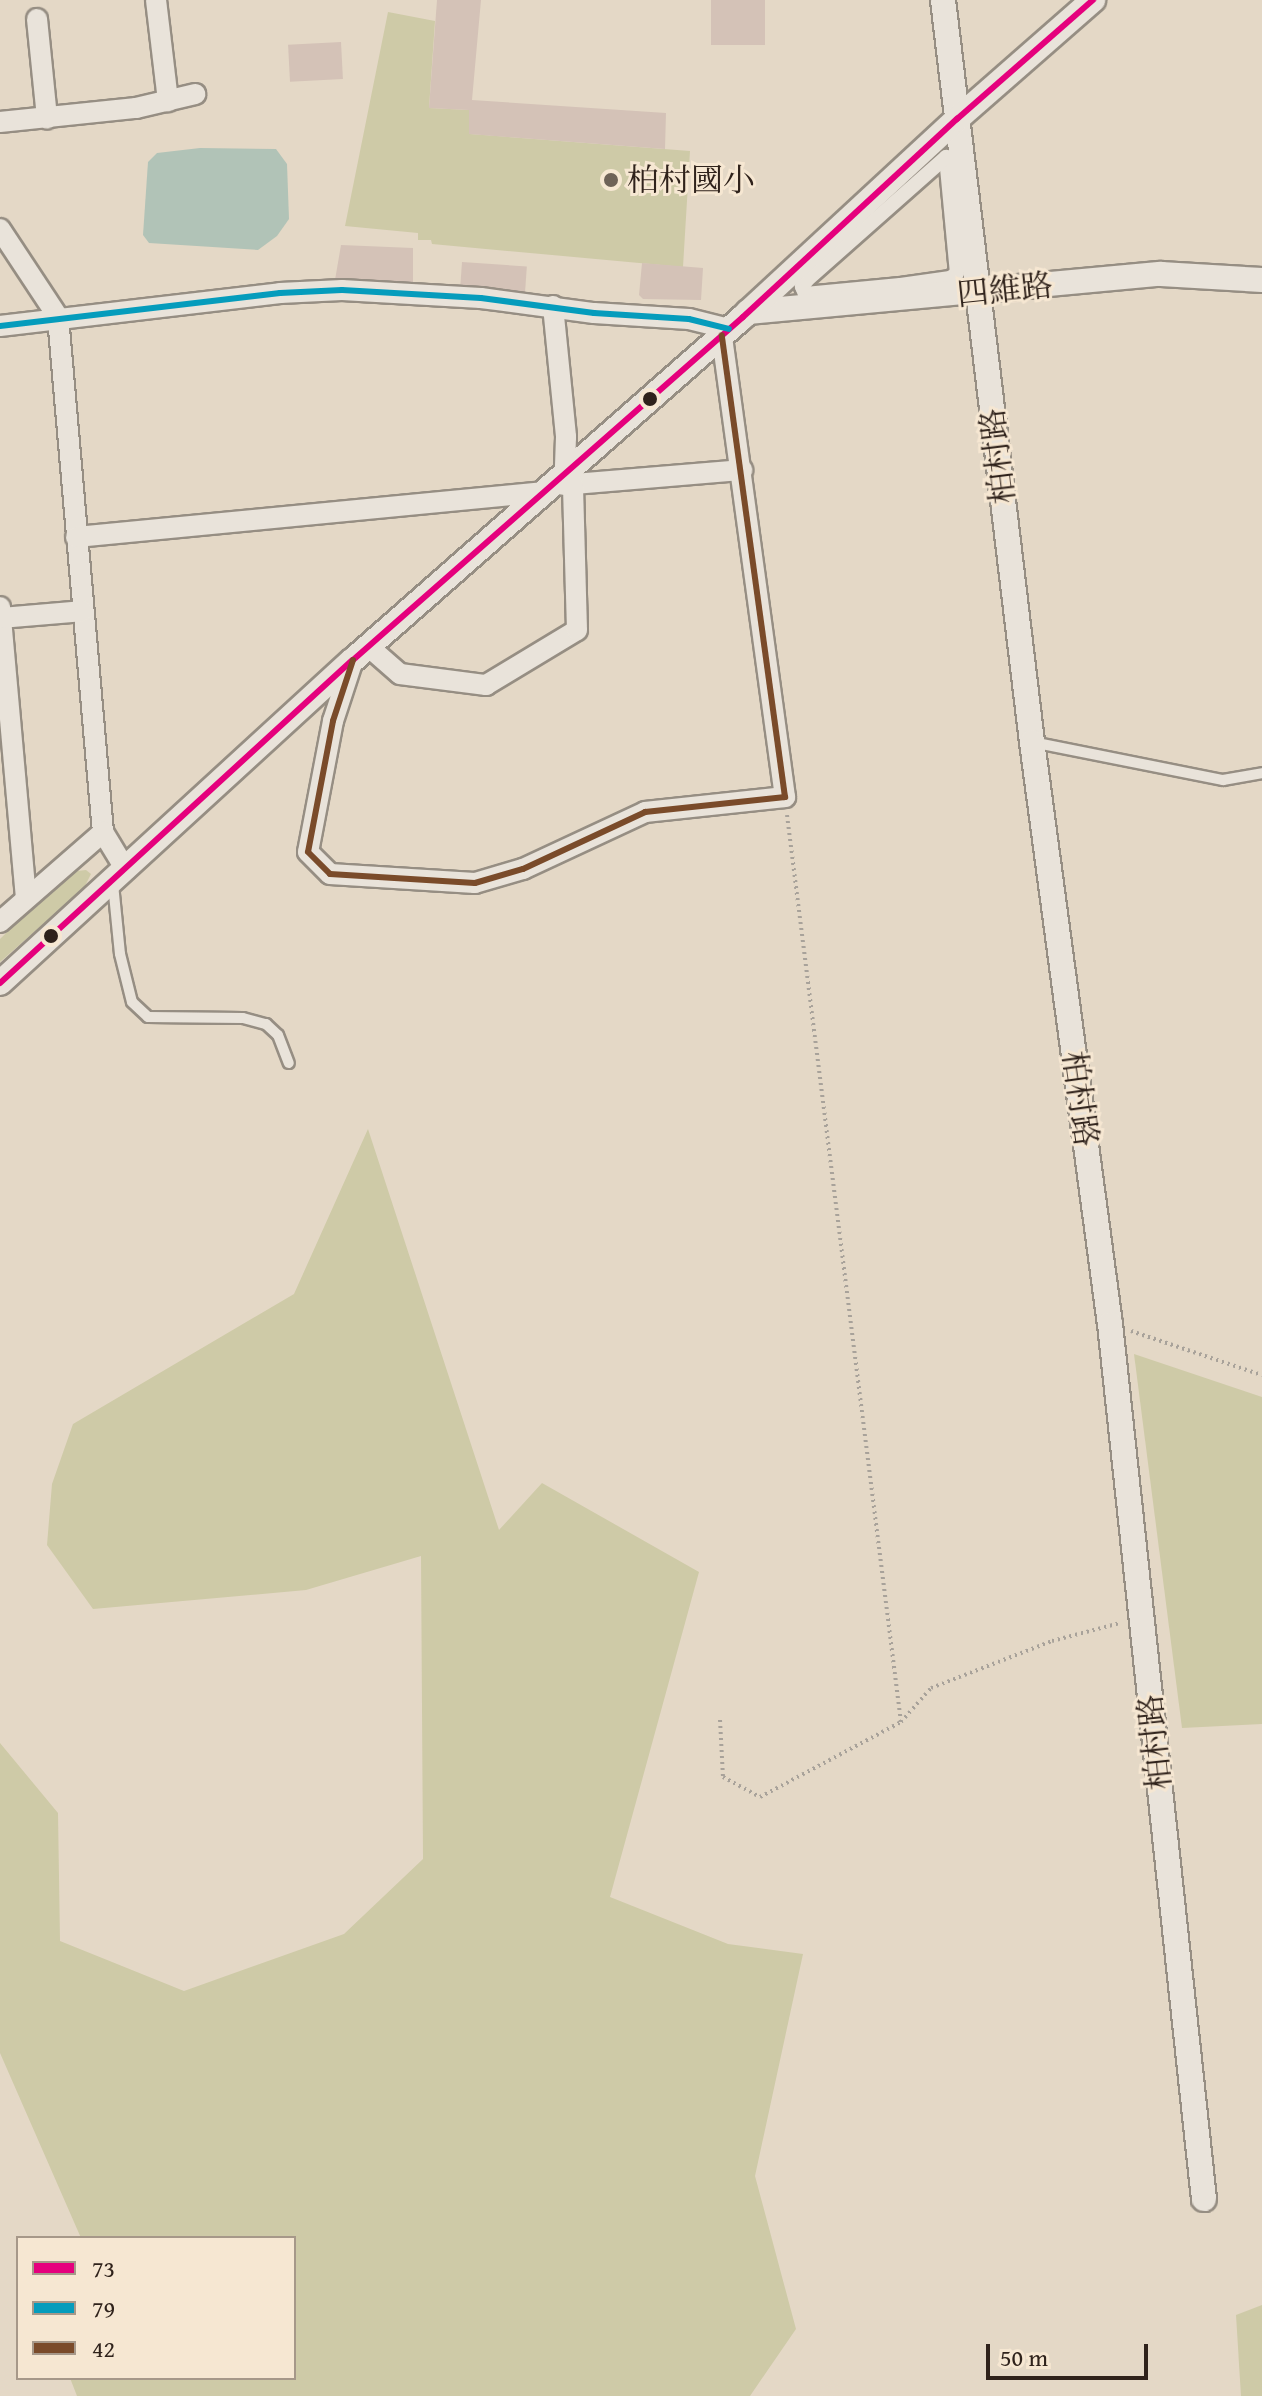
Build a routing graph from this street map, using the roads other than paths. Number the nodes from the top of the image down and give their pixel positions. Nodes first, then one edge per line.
1 (156, 0) edge
2 (943, 0) edge
3 (1093, 0) edge
4 (37, 19) dead end
5 (195, 94) dead end
6 (168, 101) junction
7 (47, 118) junction
8 (957, 119) junction
9 (0, 122) edge
10 (947, 161) joint
11 (0, 229) edge
12 (1262, 280) edge
13 (979, 293) junction
14 (553, 306) junction
15 (58, 317) junction
16 (736, 323) junction
17 (0, 326) edge
18 (742, 470) junction
19 (558, 484) junction
20 (76, 537) junction
21 (0, 607) edge
22 (83, 611) junction
23 (0, 618) edge
24 (361, 654) junction
25 (1032, 742) junction
26 (1262, 773) edge
27 (103, 832) junction
28 (120, 876) junction
29 (26, 898) junction
30 (0, 922) edge
31 (0, 983) edge
32 (289, 1063) dead end
33 (1204, 2199) dead end

1 - 6 street
2 - 8 street, 柏村路
3 - 8 street
4 - 7 street
5 - 6 street
6 - 7 street
7 - 9 street
8 - 13 street, 柏村路
8 - 16 street
10 - 10 street
11 - 15 street
12 - 13 street, 四維路
13 - 16 street, 四維路
13 - 25 street, 柏村路
14 - 15 street
14 - 16 street
14 - 19 street
15 - 17 street
15 - 20 street
16 - 18 street
16 - 19 street
18 - 19 street
18 - 24 street
19 - 20 street
19 - 24 street
19 - 24 street
20 - 22 street
21 - 23 street
22 - 23 street
22 - 27 street
23 - 29 street
24 - 28 street
25 - 26 lane
25 - 33 street, 柏村路
27 - 28 street
27 - 29 street
28 - 31 street
28 - 32 lane
29 - 30 street

